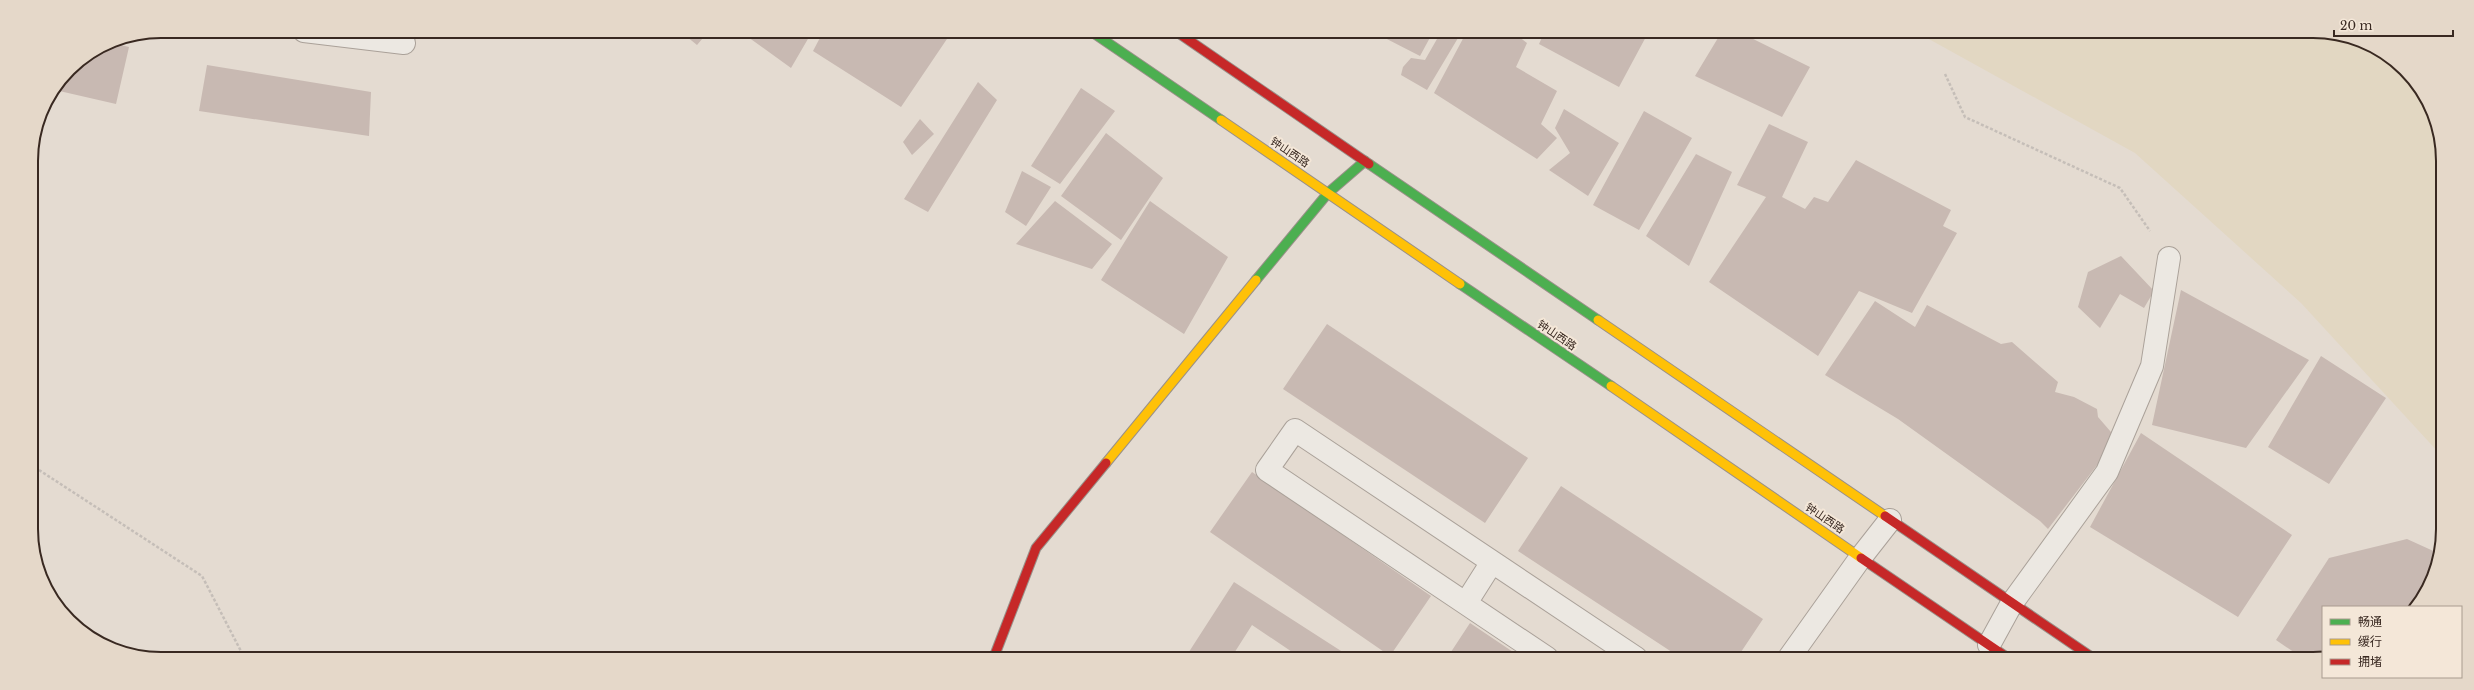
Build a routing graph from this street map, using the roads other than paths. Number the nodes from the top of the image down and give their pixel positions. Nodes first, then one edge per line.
1 (362, 38) edge
2 (1101, 38) edge
3 (1186, 38) edge
4 (404, 43) dead end
5 (1365, 161) junction
6 (1328, 193) junction
7 (2169, 258) road end
8 (1890, 520) junction
9 (1860, 557) junction
10 (1492, 562) junction
11 (2012, 603) junction
12 (1466, 604) junction
13 (1989, 645) junction
14 (996, 652) edge
15 (1538, 652) edge
16 (1627, 652) edge
17 (1793, 652) edge
18 (1999, 652) edge
19 (2084, 652) edge

1 - 4 street
2 - 6 main road, 钟山西路
3 - 5 main road
5 - 6 main road
5 - 8 main road
6 - 9 main road, 钟山西路
6 - 14 main road
7 - 11 street
8 - 9 street
8 - 11 main road
9 - 13 main road, 钟山西路
9 - 17 street
10 - 12 street
10 - 12 street
10 - 16 street
11 - 13 street
11 - 19 main road
12 - 15 street
13 - 18 main road, 钟山西路

